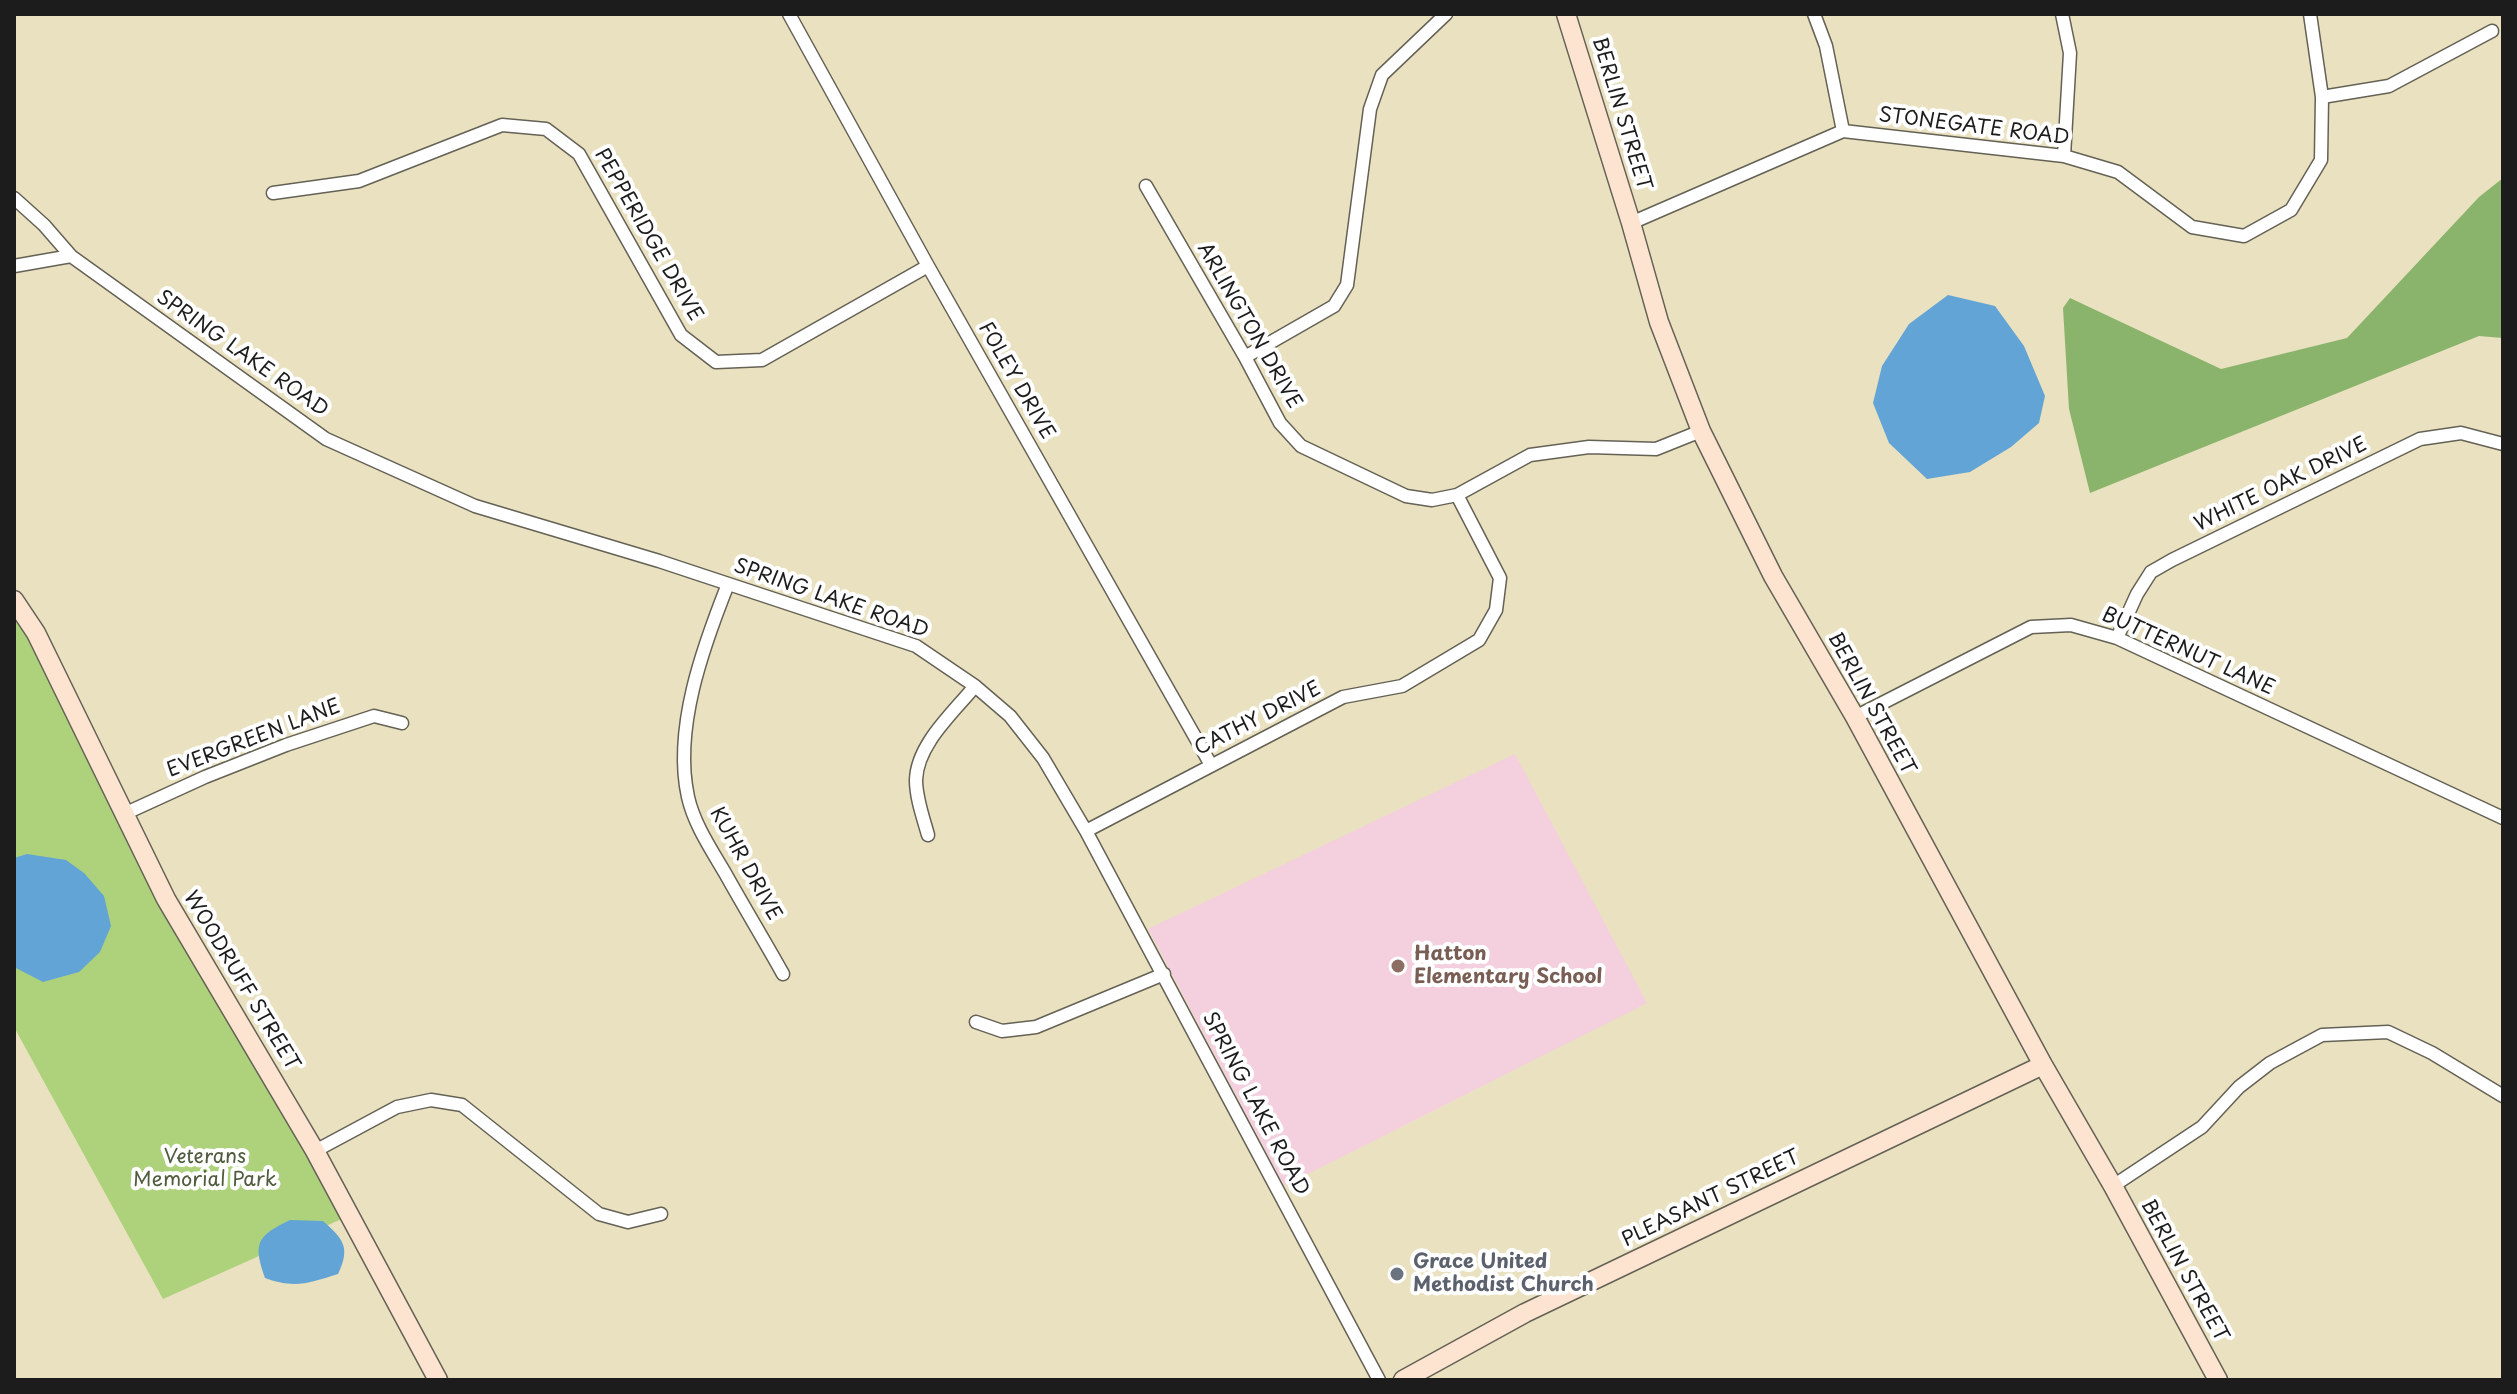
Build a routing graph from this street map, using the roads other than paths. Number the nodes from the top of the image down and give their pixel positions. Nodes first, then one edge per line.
1 (789, 14) edge
2 (1446, 14) edge
3 (1566, 14) edge
4 (1814, 14) edge
5 (2062, 14) edge
6 (2310, 14) edge
7 (2492, 31) dead end
8 (2322, 97) junction
9 (1843, 131) junction
10 (2064, 156) junction
11 (1146, 186) dead end
12 (273, 193) dead end
13 (14, 198) edge
14 (1631, 223) junction
15 (71, 256) junction
16 (14, 266) edge
17 (928, 266) junction
18 (1245, 357) junction
19 (1701, 431) junction
20 (2503, 444) edge
21 (1457, 495) junction
22 (728, 584) junction
23 (14, 600) edge
24 (2117, 638) junction
25 (975, 686) junction
26 (1855, 717) junction
27 (402, 723) dead end
28 (1211, 765) junction
29 (124, 814) junction
30 (2503, 818) edge
31 (1086, 831) junction
32 (928, 835) dead end
33 (783, 974) dead end
34 (1164, 974) junction
35 (976, 1022) dead end
36 (2043, 1065) junction
37 (2503, 1096) edge
38 (315, 1151) junction
39 (2113, 1186) junction
40 (661, 1214) dead end
41 (438, 1380) edge
42 (1379, 1380) edge
43 (1403, 1380) edge
44 (2218, 1380) edge

1 - 17 street, FOLEY DRIVE
2 - 18 street
3 - 14 street, BERLIN STREET
4 - 9 street
5 - 10 street
6 - 8 street, STONEGATE ROAD
7 - 8 street
8 - 10 street, STONEGATE ROAD
9 - 10 street, STONEGATE ROAD
9 - 14 street, STONEGATE ROAD
11 - 18 street, ARLINGTON DRIVE
12 - 17 street, PEPPERIDGE DRIVE
13 - 15 street, SPRING LAKE ROAD
14 - 19 street, BERLIN STREET
15 - 16 street
15 - 22 street, SPRING LAKE ROAD
17 - 28 street, FOLEY DRIVE
18 - 21 street, ARLINGTON DRIVE
19 - 21 street, ARLINGTON DRIVE
19 - 26 street, BERLIN STREET
20 - 24 street, WHITE OAK DRIVE
21 - 28 street, CATHY DRIVE
22 - 25 street, SPRING LAKE ROAD
22 - 33 street, KUHR DRIVE
23 - 29 street, WOODRUFF STREET
24 - 26 street, BUTTERNUT LANE
24 - 30 street, BUTTERNUT LANE
25 - 31 street, SPRING LAKE ROAD
25 - 32 street
26 - 36 street, BERLIN STREET
27 - 29 street, EVERGREEN LANE
28 - 31 street, CATHY DRIVE
29 - 38 street, WOODRUFF STREET
31 - 34 street, SPRING LAKE ROAD
34 - 35 street
34 - 42 street, SPRING LAKE ROAD
36 - 39 street, BERLIN STREET
36 - 43 street, PLEASANT STREET
37 - 39 street
38 - 40 street
38 - 41 street, WOODRUFF STREET
39 - 44 street, BERLIN STREET

